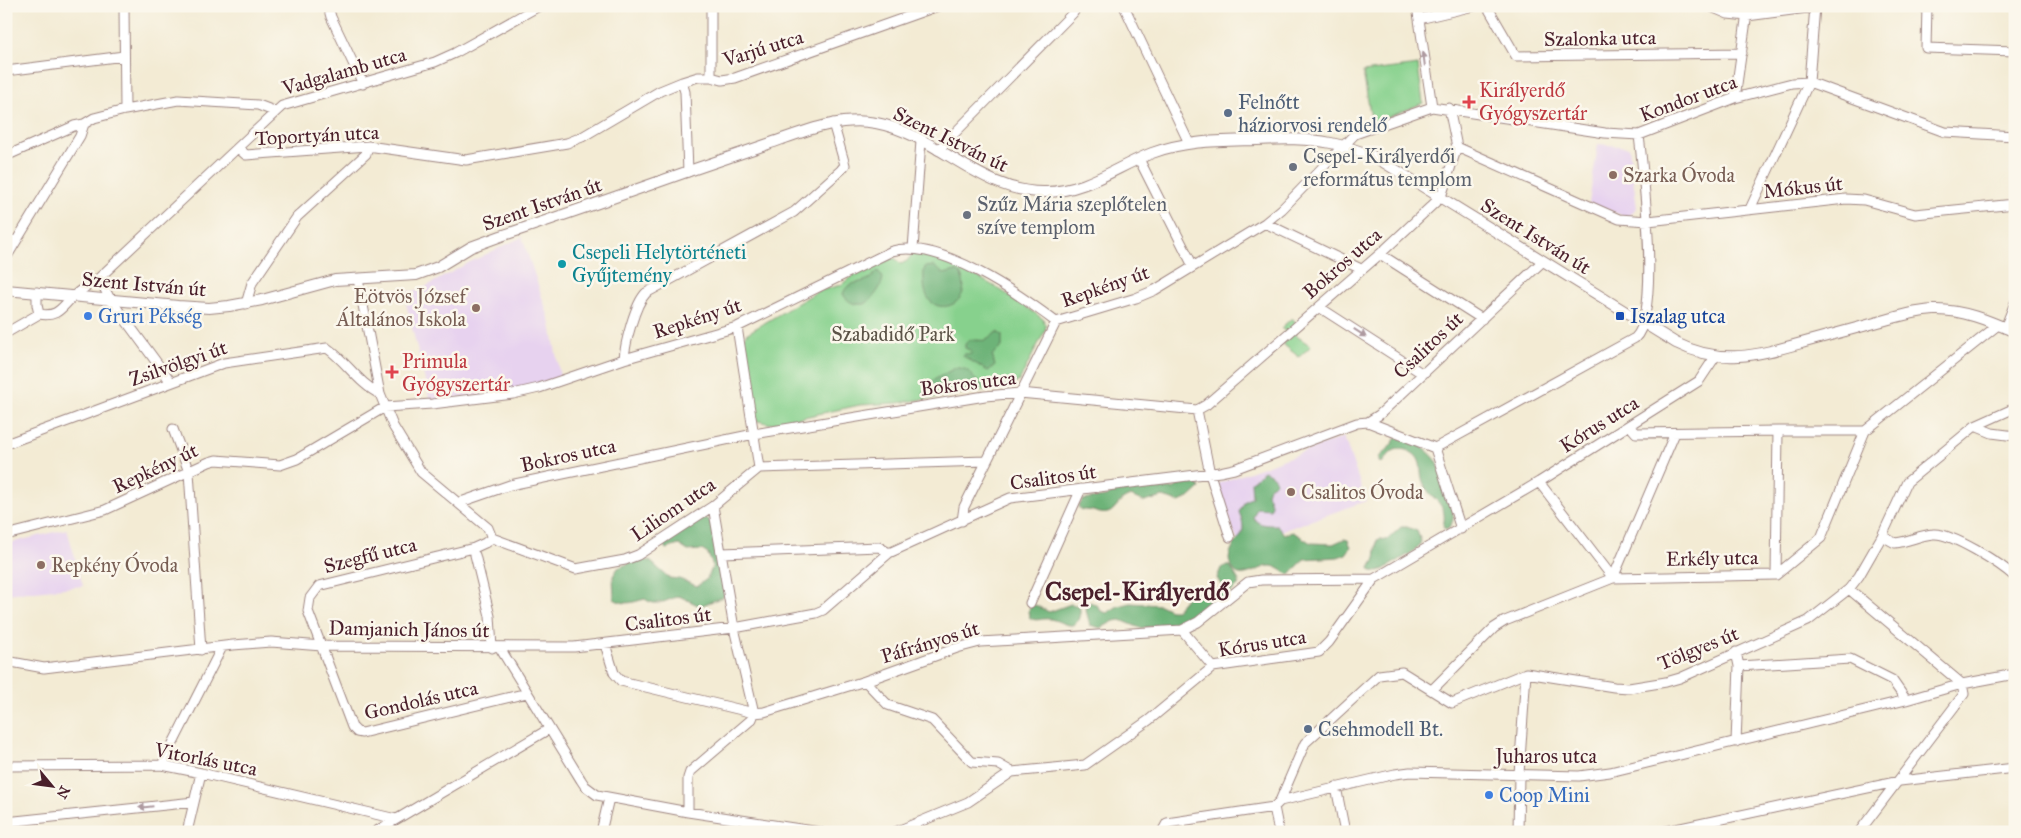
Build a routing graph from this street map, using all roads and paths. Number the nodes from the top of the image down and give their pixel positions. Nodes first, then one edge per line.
1 (124, 6) edge
2 (328, 6) edge
3 (539, 6) edge
4 (711, 6) edge
5 (938, 6) edge
6 (1077, 6) edge
7 (1124, 6) edge
8 (1417, 6) edge
9 (1474, 6) edge
10 (1487, 6) edge
11 (1709, 6) edge
12 (1748, 6) edge
13 (1927, 6) edge
14 (1815, 7) edge
15 (918, 10) edge
16 (1747, 16) junction
17 (1419, 19) junction
18 (2015, 51) edge
19 (1742, 53) junction
20 (124, 56) junction
21 (6, 71) edge
22 (711, 77) junction
23 (682, 82) junction
24 (1809, 82) junction
25 (363, 84) junction
26 (1735, 98) junction
27 (1432, 107) junction
28 (1449, 108) junction
29 (125, 110) junction
30 (274, 111) junction
31 (833, 123) junction
32 (84, 124) junction
33 (1639, 135) junction
34 (2015, 136) edge
35 (922, 141) junction
36 (1189, 143) junction
37 (368, 146) junction
38 (1344, 146) junction
39 (1457, 147) junction
40 (238, 148) junction
41 (938, 150) junction
42 (6, 156) edge
43 (1139, 159) junction
44 (688, 172) junction
45 (1441, 197) junction
46 (2015, 204) edge
47 (1750, 210) junction
48 (1648, 221) junction
49 (1265, 223) junction
50 (6, 237) edge
51 (15, 242) junction
52 (913, 249) junction
53 (1380, 254) junction
54 (6, 258) edge
55 (1543, 261) junction
56 (1193, 266) junction
57 (1361, 269) junction
58 (100, 278) junction
59 (358, 279) junction
60 (6, 290) edge
61 (37, 292) junction
62 (75, 295) junction
63 (110, 299) junction
64 (2015, 303) edge
65 (246, 304) junction
66 (1319, 307) junction
67 (40, 314) junction
68 (1482, 319) junction
69 (1056, 322) junction
70 (1644, 324) junction
71 (737, 327) junction
72 (2006, 328) edge
73 (6, 333) edge
74 (1716, 357) junction
75 (624, 358) junction
76 (1423, 374) junction
77 (171, 382) junction
78 (1020, 393) junction
79 (380, 394) junction
80 (384, 407) junction
81 (2015, 408) edge
82 (1197, 410) junction
83 (1368, 422) junction
84 (1630, 426) junction
85 (1975, 426) junction
86 (173, 429) dead end
87 (1778, 431) junction
88 (1865, 432) junction
89 (1675, 433) junction
90 (754, 434) junction
91 (2015, 436) edge
92 (6, 444) edge
93 (1434, 448) junction
94 (986, 460) junction
95 (759, 468) junction
96 (189, 472) junction
97 (1210, 474) junction
98 (1539, 482) junction
99 (1081, 489) junction
100 (458, 503) junction
101 (713, 506) junction
102 (962, 521) junction
103 (1461, 529) junction
104 (6, 535) edge
105 (1882, 536) junction
106 (1230, 537) dead end
107 (492, 538) junction
108 (722, 553) junction
109 (889, 553) junction
110 (475, 555) dead end
111 (1776, 575) junction
112 (2015, 577) edge
113 (1613, 578) junction
114 (1374, 579) junction
115 (1849, 589) junction
116 (1030, 603) dead end
117 (734, 628) junction
118 (1182, 630) junction
119 (605, 644) junction
120 (322, 646) junction
121 (222, 647) junction
122 (496, 648) junction
123 (201, 650) junction
124 (1736, 652) junction
125 (6, 662) edge
126 (1739, 666) junction
127 (1213, 667) junction
128 (1526, 673) junction
129 (2015, 674) edge
130 (865, 681) junction
131 (1962, 684) junction
132 (1432, 690) junction
133 (527, 693) junction
134 (1906, 700) junction
135 (754, 713) junction
136 (549, 729) junction
137 (1736, 742) junction
138 (6, 766) edge
139 (162, 766) junction
140 (2015, 768) edge
141 (1012, 772) junction
142 (201, 773) junction
143 (1519, 774) junction
144 (1900, 781) junction
145 (1336, 787) junction
146 (609, 798) junction
147 (194, 802) junction
148 (1277, 804) junction
149 (688, 812) junction
150 (396, 820) junction
151 (6, 822) edge
152 (1518, 831) edge
153 (187, 832) edge
154 (375, 832) edge
155 (601, 832) edge
156 (820, 832) edge
157 (895, 832) edge
158 (1162, 832) edge
159 (1280, 832) edge
160 (1345, 832) edge
161 (1530, 832) edge
162 (1662, 832) edge
163 (1859, 832) edge

1 - 20 street
2 - 25 street
3 - 25 street, Vadgalamb utca
4 - 22 street
5 - 15 street, Varjú utca
6 - 41 street
7 - 36 street
8 - 17 street
9 - 17 street
10 - 19 street, Szalonka utca
11 - 16 street
12 - 16 street
13 - 18 street
14 - 16 street
14 - 24 street
15 - 22 street, Varjú utca
16 - 19 street
27 -> 17 street
19 - 26 street
20 - 21 street
20 - 29 street
22 - 23 street, Varjú utca
23 - 37 street, Toportyán utca
23 - 44 street
24 - 26 street, Kondor utca
24 - 34 street, Kondor utca
24 - 47 street
25 - 30 street, Vadgalamb utca
26 - 33 street, Kondor utca
27 - 28 street, Kondor utca
27 - 38 street, Kondor utca
28 - 33 street, Kondor utca
28 - 39 street
29 - 30 street, Vadgalamb utca
29 - 32 street, Vadgalamb utca
30 - 40 street
31 - 35 street, Szent István út
31 - 44 street, Szent István út
31 - 75 street
32 - 42 street, Vadgalamb utca
32 - 51 street
33 - 48 street
35 - 41 street, Szent István út
35 - 52 street
36 - 38 street, Szent István út
36 - 43 street, Szent István út
37 - 40 street, Toportyán utca
37 - 65 street
38 - 45 street, Szent István út
38 - 49 street, Repkény út
39 - 45 street
39 - 48 street, Mókus út
40 - 58 street
41 - 43 street, Szent István út
43 - 56 street
44 - 59 street, Szent István út
45 - 53 street, Bokros utca
45 - 55 street, Szent István út
46 - 47 street, Mókus út
47 - 48 street, Mókus út
48 - 70 street
49 - 56 street, Repkény út
49 - 57 street
50 - 51 street
51 - 54 street
52 - 69 street, Repkény út
52 - 71 street, Repkény út
53 - 57 street, Bokros utca
53 - 68 street
55 - 68 street, Csalitos út
55 - 70 street, Szent István út
56 - 69 street, Repkény út
57 - 66 street, Bokros utca
58 - 62 street
58 - 63 street
59 - 65 street, Szent István út
59 - 79 street
60 - 61 street, Szent István út
61 - 62 street, Szent István út
61 - 67 street
62 - 63 street, Szent István út
62 - 67 street
63 - 65 street, Szent István út
63 - 77 street
64 - 72 street
66 -> 76 street
66 - 82 street, Bokros utca
67 - 73 street
68 - 76 street, Csalitos út
69 - 78 street
70 - 74 street, Szent István út
70 - 93 street
71 - 75 street, Repkény út
71 - 90 street
72 - 74 street, Szent István út
72 - 88 street, Erkély utca
74 - 84 street, Kórus utca
75 - 80 street, Repkény út
76 - 83 street, Csalitos út
77 - 79 street, Zsilvölgyi út
77 - 92 street, Zsilvölgyi út
78 - 82 street, Bokros utca
78 - 90 street, Bokros utca
78 - 94 street
79 - 80 street
80 - 96 street, Repkény út
80 - 100 street
81 - 85 street, Tölgyes út
82 - 97 street
83 - 93 street
83 - 97 street, Csalitos út
84 - 89 street
84 - 98 street, Kórus utca
85 - 91 street
85 - 105 street, Tölgyes út
86 - 96 street
87 - 88 street
87 - 89 street
87 - 111 street
88 - 111 street, Erkély utca
89 - 113 street
90 - 95 street
90 - 100 street, Bokros utca
93 - 103 street
94 - 95 street
94 - 102 street
95 - 101 street, Liliom utca
96 - 104 street, Repkény út
96 - 123 street
97 - 99 street, Csalitos út
97 - 106 street
98 - 103 street, Kórus utca
98 - 113 street
99 - 102 street, Csalitos út
99 - 116 street
100 - 107 street
101 - 107 street, Liliom utca
101 - 108 street
102 - 109 street, Csalitos út
103 - 114 street, Kórus utca
105 - 112 street
105 - 115 street, Tölgyes út
107 - 120 street, Szegfű utca
108 - 109 street
108 - 117 street
109 - 117 street, Csalitos út
110 - 122 street
111 - 113 street, Erkély utca
113 - 132 street, Erkély utca
114 - 118 street, Páfrányos út
114 - 127 street, Kórus utca
115 - 124 street, Tölgyes út
115 - 131 street
117 - 119 street, Csalitos út
117 - 135 street
118 - 127 street
118 - 130 street, Páfrányos út
119 - 122 street, Csalitos út
119 - 135 street, Páfrányos út
120 - 121 street, Damjanich János út
120 - 122 street, Damjanich János út
120 - 133 street, Gondolás utca
121 - 123 street, Damjanich János út
121 - 139 street
122 - 133 street, Damjanich János út
123 - 125 street, Damjanich János út
124 - 126 street
124 - 128 street, Tölgyes út
126 - 134 street
126 - 137 street
127 - 141 street, Kórus utca
128 - 132 street
128 - 143 street
129 - 131 street, Juharos utca
130 - 135 street, Páfrányos út
130 - 141 street, Kórus utca
131 - 134 street, Juharos utca
131 - 144 street
132 - 148 street
133 - 136 street, Damjanich János út
134 - 137 street, Juharos utca
135 - 149 street
136 - 146 street, Damjanich János út
136 - 150 street
137 - 143 street, Juharos utca
138 - 139 street, Vitorlás utca
139 - 142 street, Vitorlás utca
140 - 144 street
141 - 157 street
142 - 147 street
142 - 150 street, Vitorlás utca
143 - 145 street, Juharos utca
143 - 152 street
144 - 162 street
144 - 163 street
145 - 148 street, Juharos utca
145 - 160 street
146 - 149 street, Damjanich János út
146 - 155 street
147 -> 151 street
147 - 153 street
148 - 158 street, Juharos utca
148 - 159 street
149 - 156 street, Damjanich János út
150 - 154 street
152 - 161 street

